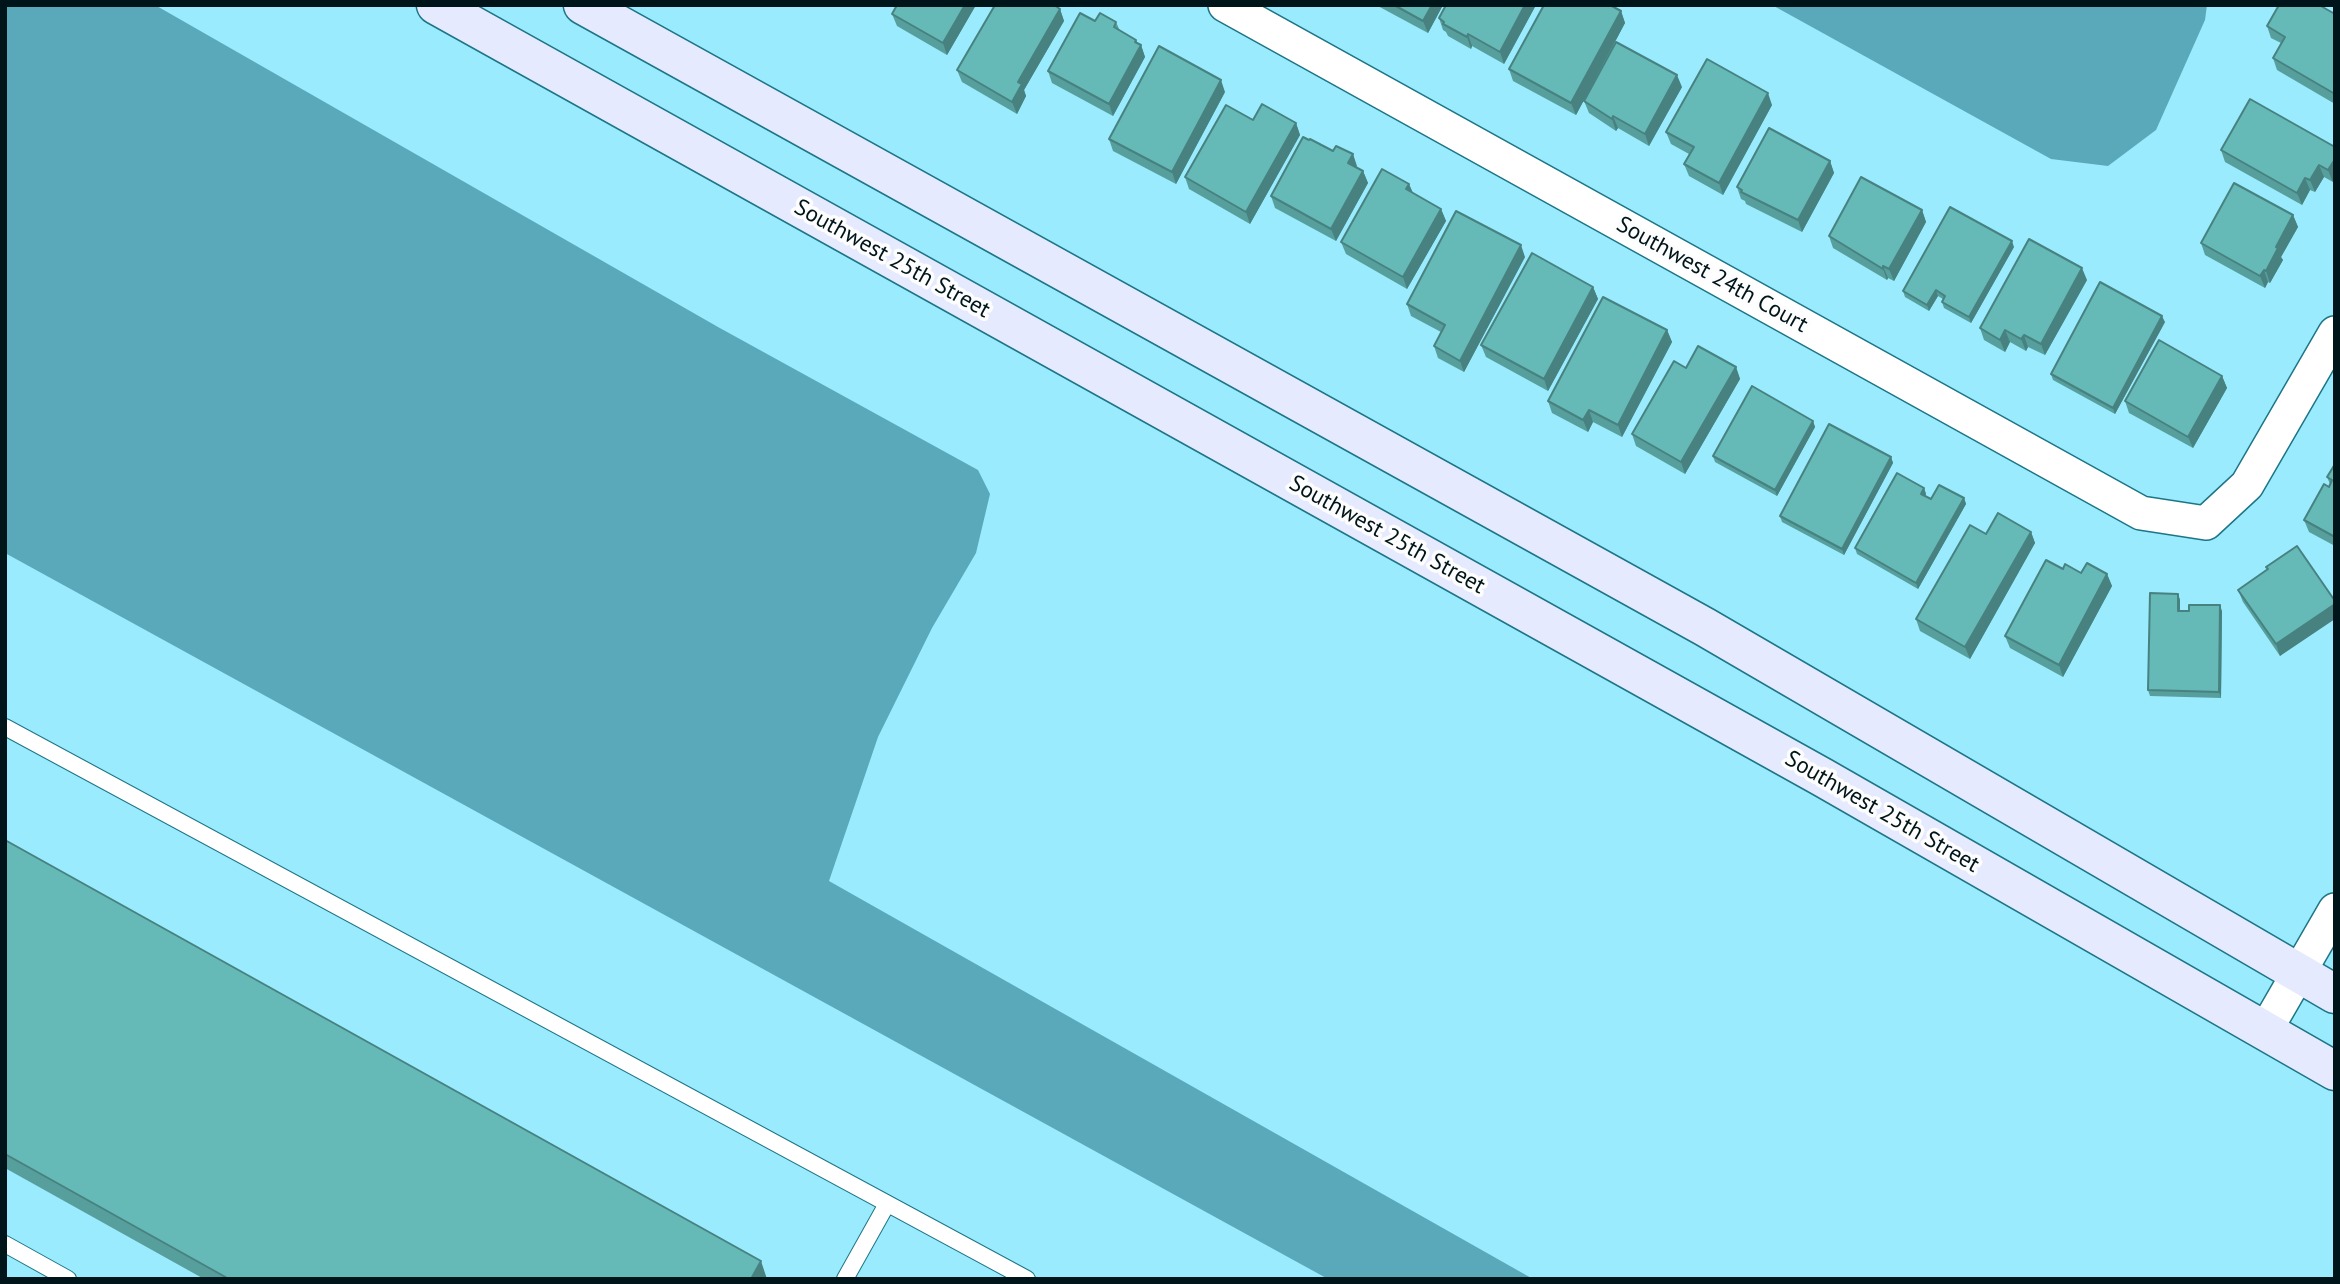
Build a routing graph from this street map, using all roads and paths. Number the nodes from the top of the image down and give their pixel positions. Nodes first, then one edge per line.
1 (436, 5) edge
2 (583, 5) edge
3 (1224, 5) edge
4 (2335, 333) edge
5 (5, 727) edge
6 (2335, 910) edge
7 (2299, 973) junction
8 (2335, 994) edge
9 (2265, 1031) junction
10 (2335, 1071) edge
11 (887, 1204) junction
12 (5, 1244) edge
13 (68, 1279) edge
14 (845, 1279) edge
15 (1027, 1279) edge

1 - 9 street, Southwest 25th Street
2 - 7 street
3 - 4 street, Southwest 24th Court
5 - 11 lane
6 - 7 street
7 - 8 street
7 - 9 street
9 - 10 street, Southwest 25th Street
11 - 14 lane
11 - 15 lane
12 - 13 lane

